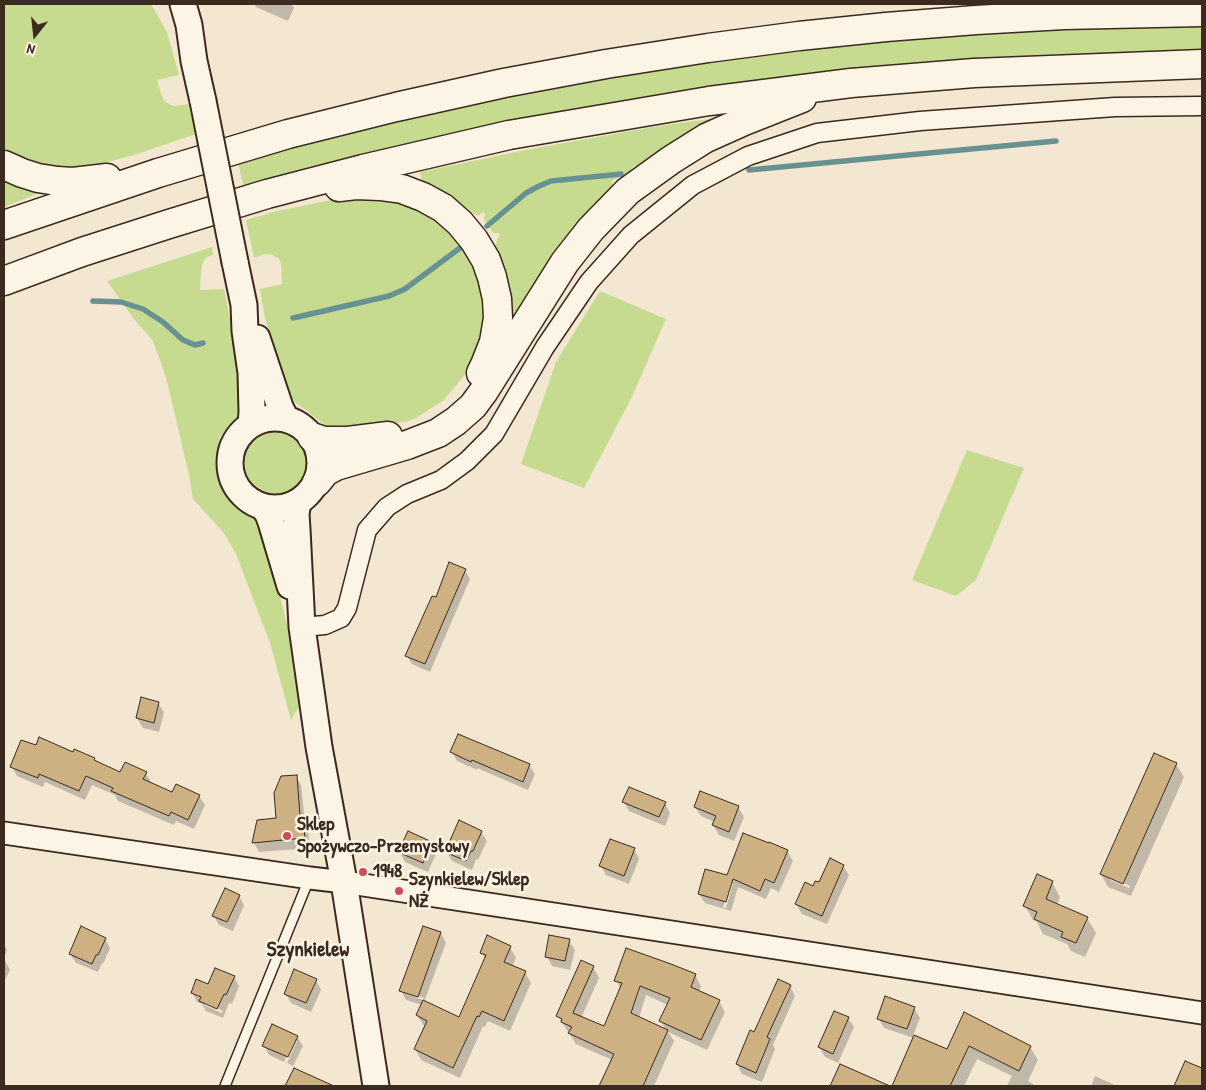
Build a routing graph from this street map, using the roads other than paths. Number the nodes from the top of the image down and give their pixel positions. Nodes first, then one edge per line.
1 (167, 4) edge
2 (184, 4) edge
3 (1202, 12) edge
4 (194, 61) junction
5 (1202, 64) edge
6 (850, 82) junction
7 (1202, 106) edge
8 (4, 164) edge
9 (158, 172) junction
10 (272, 193) junction
11 (4, 225) edge
12 (4, 281) edge
13 (244, 305) junction
14 (286, 419) junction
15 (251, 424) junction
16 (312, 437) junction
17 (316, 482) junction
18 (298, 502) junction
19 (264, 507) junction
20 (301, 622) junction
21 (4, 833) edge
22 (310, 878) junction
23 (344, 882) junction
24 (1202, 1013) edge
25 (225, 1086) edge
26 (376, 1086) edge

1 - 4 main road
2 - 4 main road
3 - 9 highway
4 - 13 main road, bridge
5 - 6 highway
6 - 10 highway
6 - 17 highway
7 - 20 street
8 - 9 highway
9 - 11 highway
10 - 12 highway
10 - 16 highway
13 - 14 main road
13 - 15 main road
14 - 15 main road
14 - 16 main road
15 - 19 main road
16 - 17 main road
17 - 18 main road
18 - 19 main road
18 - 20 main road
19 - 20 main road
20 - 23 main road
21 - 22 street
22 - 23 street
22 - 25 lane
23 - 24 street
23 - 26 main road

